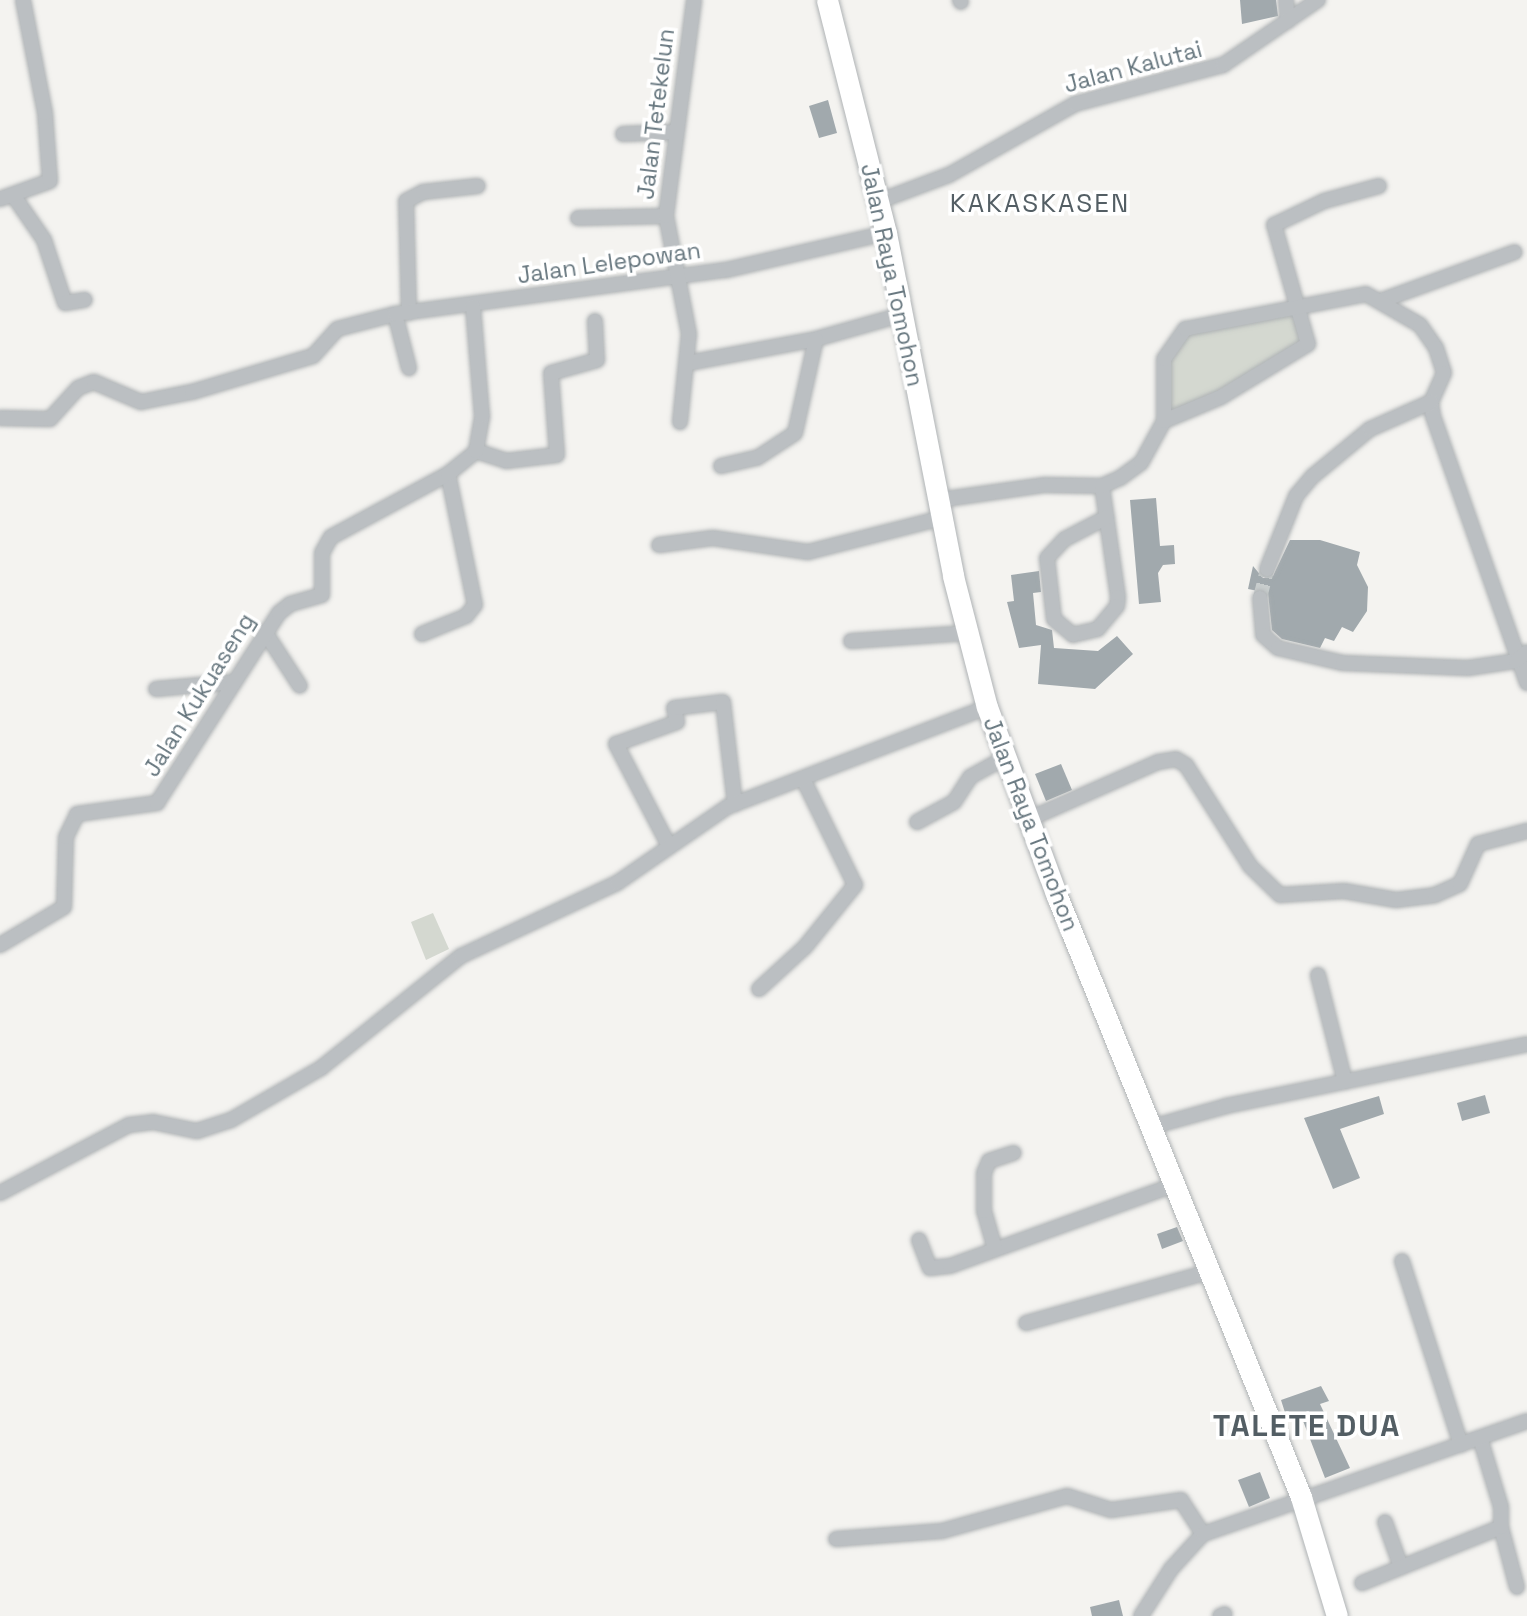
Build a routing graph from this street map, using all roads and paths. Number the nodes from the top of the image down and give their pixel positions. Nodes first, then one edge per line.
1 (23, 0) edge
2 (694, 0) edge
3 (827, 0) edge
4 (1286, 0) edge
5 (1318, 0) edge
6 (1288, 20) junction
7 (674, 132) junction
8 (623, 134) dead end
9 (478, 186) dead end
10 (1379, 186) dead end
11 (6, 197) edge
12 (877, 202) junction
13 (666, 216) junction
14 (578, 218) dead end
15 (886, 233) junction
16 (1515, 251) dead end
17 (676, 275) junction
18 (85, 300) dead end
19 (1383, 300) junction
20 (1297, 304) junction
21 (473, 306) junction
22 (402, 314) junction
23 (901, 316) junction
24 (595, 321) dead end
25 (816, 339) junction
26 (688, 363) junction
27 (409, 368) dead end
28 (1431, 402) junction
29 (0, 418) edge
30 (1164, 421) junction
31 (680, 422) dead end
32 (476, 452) junction
33 (721, 466) dead end
34 (447, 474) junction
35 (1102, 486) junction
36 (940, 509) junction
37 (1107, 517) junction
38 (659, 545) dead end
39 (1267, 569) tunnel mouth
40 (1260, 598) tunnel mouth
41 (265, 632) junction
42 (422, 634) dead end
43 (968, 634) junction
44 (851, 641) dead end
45 (1522, 656) edge
46 (234, 682) junction
47 (1527, 682) edge
48 (300, 686) dead end
49 (156, 689) dead end
50 (986, 707) junction
51 (1003, 759) junction
52 (803, 779) junction
53 (735, 804) junction
54 (1027, 820) junction
55 (917, 822) dead end
56 (1527, 831) edge
57 (668, 844) junction
58 (0, 945) edge
59 (1318, 975) dead end
60 (759, 989) dead end
61 (1527, 1044) edge
62 (1345, 1082) junction
63 (1151, 1127) junction
64 (1014, 1153) dead end
65 (1177, 1184) junction
66 (0, 1193) edge
67 (919, 1240) dead end
68 (995, 1249) junction
69 (1402, 1261) dead end
70 (1212, 1270) junction
71 (1026, 1323) dead end
72 (1527, 1421) edge
73 (1480, 1438) junction
74 (1461, 1445) junction
75 (1301, 1497) junction
76 (1385, 1522) dead end
77 (1501, 1527) junction
78 (1203, 1534) junction
79 (836, 1539) dead end
80 (1401, 1567) junction
81 (1362, 1583) dead end
82 (1517, 1587) dead end
83 (1142, 1616) edge
84 (1338, 1616) edge

1 - 11 street
2 - 7 street, Jalan Tetekelun
3 - 12 highway, Jalan Raya Tomohon
4 - 6 street
5 - 6 street, Jalan Kalutai
6 - 12 street, Jalan Kalutai
7 - 8 street
7 - 13 street, Jalan Tetekelun
9 - 22 street
10 - 20 street
11 - 18 street
12 - 15 highway, Jalan Raya Tomohon
13 - 14 street
13 - 17 street, Jalan Tetekelun
15 - 17 street, Jalan Lelepowan
15 - 23 highway, Jalan Raya Tomohon
16 - 19 street
17 - 21 street, Jalan Lelepowan
17 - 26 street, Jalan Tetekelun
19 - 20 street
19 - 28 street
20 - 30 street
20 - 30 street
21 - 22 street, Jalan Lelepowan
21 - 32 street
22 - 27 street
22 - 29 street, Jalan Lelepowan
23 - 25 street
23 - 36 highway, Jalan Raya Tomohon
24 - 32 street
25 - 26 street
25 - 33 street
26 - 31 street, Jalan Tetekelun
28 - 39 street
28 - 45 street
30 - 35 street
32 - 34 street, Jalan Kukuaseng
34 - 41 street, Jalan Kukuaseng
34 - 42 street
35 - 36 street
35 - 37 street
36 - 38 street
36 - 43 highway, Jalan Raya Tomohon
37 - 37 street
40 - 45 street
41 - 46 street, Jalan Kukuaseng
41 - 48 street
43 - 44 street
43 - 50 highway, Jalan Raya Tomohon
45 - 47 street
46 - 49 street
46 - 58 street, Jalan Kukuaseng
50 - 51 highway, Jalan Raya Tomohon
50 - 52 street
51 - 54 highway, Jalan Raya Tomohon
51 - 55 street
52 - 53 street
52 - 60 street
53 - 57 street
53 - 57 street
54 - 56 street
54 - 63 highway, Jalan Raya Tomohon
57 - 66 street
59 - 62 street
61 - 62 street
62 - 63 street
63 - 65 highway, Jalan Raya Tomohon
64 - 68 street
65 - 68 street
65 - 70 highway, Jalan Raya Tomohon
67 - 68 street
69 - 74 street
70 - 71 street
70 - 75 highway, Jalan Raya Tomohon
72 - 73 street
73 - 74 street
73 - 77 street
74 - 75 street
75 - 78 street
75 - 84 highway, Jalan Raya Tomohon
76 - 80 street
77 - 80 street
77 - 82 street
78 - 79 street
78 - 83 street
80 - 81 street

